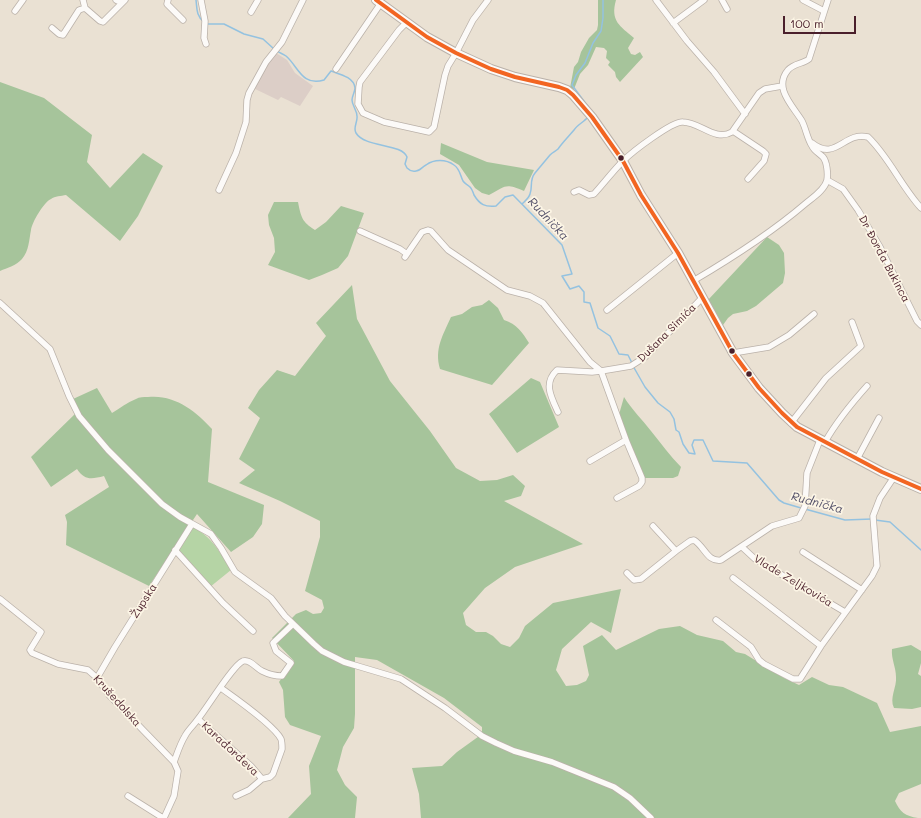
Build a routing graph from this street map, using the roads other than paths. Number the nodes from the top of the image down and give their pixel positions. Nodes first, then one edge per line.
1 (23, 0) edge
2 (83, 0) edge
3 (116, 0) edge
4 (168, 0) edge
5 (201, 0) edge
6 (258, 0) edge
7 (303, 0) edge
8 (488, 0) edge
9 (656, 0) edge
10 (704, 0) edge
11 (722, 0) edge
12 (803, 0) edge
13 (828, 0) edge
14 (378, 1) edge
15 (123, 2) edge
16 (85, 8) junction
17 (727, 9) dead end
18 (15, 11) dead end
19 (824, 11) junction
20 (251, 12) dead end
21 (183, 20) dead end
22 (407, 22) junction
23 (673, 23) junction
24 (52, 28) dead end
25 (206, 44) dead end
26 (456, 53) junction
27 (336, 69) dead end
28 (782, 86) junction
29 (745, 114) junction
30 (733, 131) junction
31 (810, 141) junction
32 (623, 161) junction
33 (748, 179) dead end
34 (827, 180) junction
35 (218, 190) dead end
36 (574, 192) dead end
37 (921, 208) edge
38 (360, 231) dead end
39 (678, 253) junction
40 (693, 281) junction
41 (702, 298) junction
42 (0, 303) edge
43 (607, 310) dead end
44 (814, 314) dead end
45 (852, 322) dead end
46 (921, 325) edge
47 (733, 353) junction
48 (601, 371) junction
49 (867, 386) dead end
50 (558, 412) dead end
51 (880, 418) dead end
52 (791, 423) junction
53 (626, 440) junction
54 (823, 441) junction
55 (857, 459) junction
56 (590, 461) dead end
57 (894, 477) junction
58 (921, 489) edge
59 (618, 498) dead end
60 (192, 524) junction
61 (653, 526) dead end
62 (742, 547) junction
63 (175, 550) junction
64 (676, 551) junction
65 (803, 552) dead end
66 (627, 573) dead end
67 (733, 578) dead end
68 (862, 590) junction
69 (0, 599) edge
70 (845, 612) junction
71 (716, 620) dead end
72 (293, 624) junction
73 (253, 631) dead end
74 (822, 646) junction
75 (97, 678) junction
76 (221, 688) junction
77 (198, 719) junction
78 (174, 762) junction
79 (262, 779) junction
80 (128, 796) dead end
81 (236, 796) dead end
82 (164, 818) edge
83 (651, 818) edge

1 - 18 street
2 - 16 street
3 - 15 street
4 - 21 street
5 - 25 street
6 - 20 street
7 - 35 street
8 - 26 street
9 - 23 street
10 - 23 street
11 - 17 street
12 - 19 street
13 - 19 street
14 - 22 street
14 - 27 street
15 - 16 street
16 - 24 street
19 - 28 street
22 - 26 street
22 - 26 street
23 - 29 street
26 - 32 street
28 - 29 street
28 - 31 street
29 - 30 street
30 - 32 street
30 - 33 street
31 - 34 street
31 - 37 street
32 - 36 street
32 - 39 street
34 - 40 street
34 - 46 street, Dr Đorđa Bukinca
38 - 48 street
39 - 40 street
39 - 43 street
40 - 41 street
41 - 47 street
41 - 48 street, Dušana Simića
42 - 60 street
44 - 47 street
45 - 52 street
47 - 52 street
48 - 50 street, Dušana Simića
48 - 53 street
49 - 54 street
51 - 55 street
52 - 54 street
53 - 56 street
53 - 59 street
54 - 55 street
54 - 62 street
55 - 57 street
57 - 58 street
57 - 68 street, Vlade Zeljkovića
60 - 63 street, Župska
60 - 72 street
61 - 64 street
62 - 64 street
62 - 70 street, Vlade Zeljkovića
63 - 73 street
63 - 75 street, Župska
64 - 66 street
65 - 68 street
67 - 74 street
68 - 70 street, Vlade Zeljkovića
69 - 75 street, Krušedolska
70 - 74 street, Vlade Zeljkovića
71 - 74 street, Vlade Zeljkovića
72 - 76 street, Karađorđeva
72 - 83 street
75 - 78 street, Krušedolska
76 - 77 street, Karađorđeva
76 - 79 street
77 - 78 street, Karađorđeva
77 - 79 street, Karađorđeva
78 - 82 street
79 - 81 street
80 - 82 street

